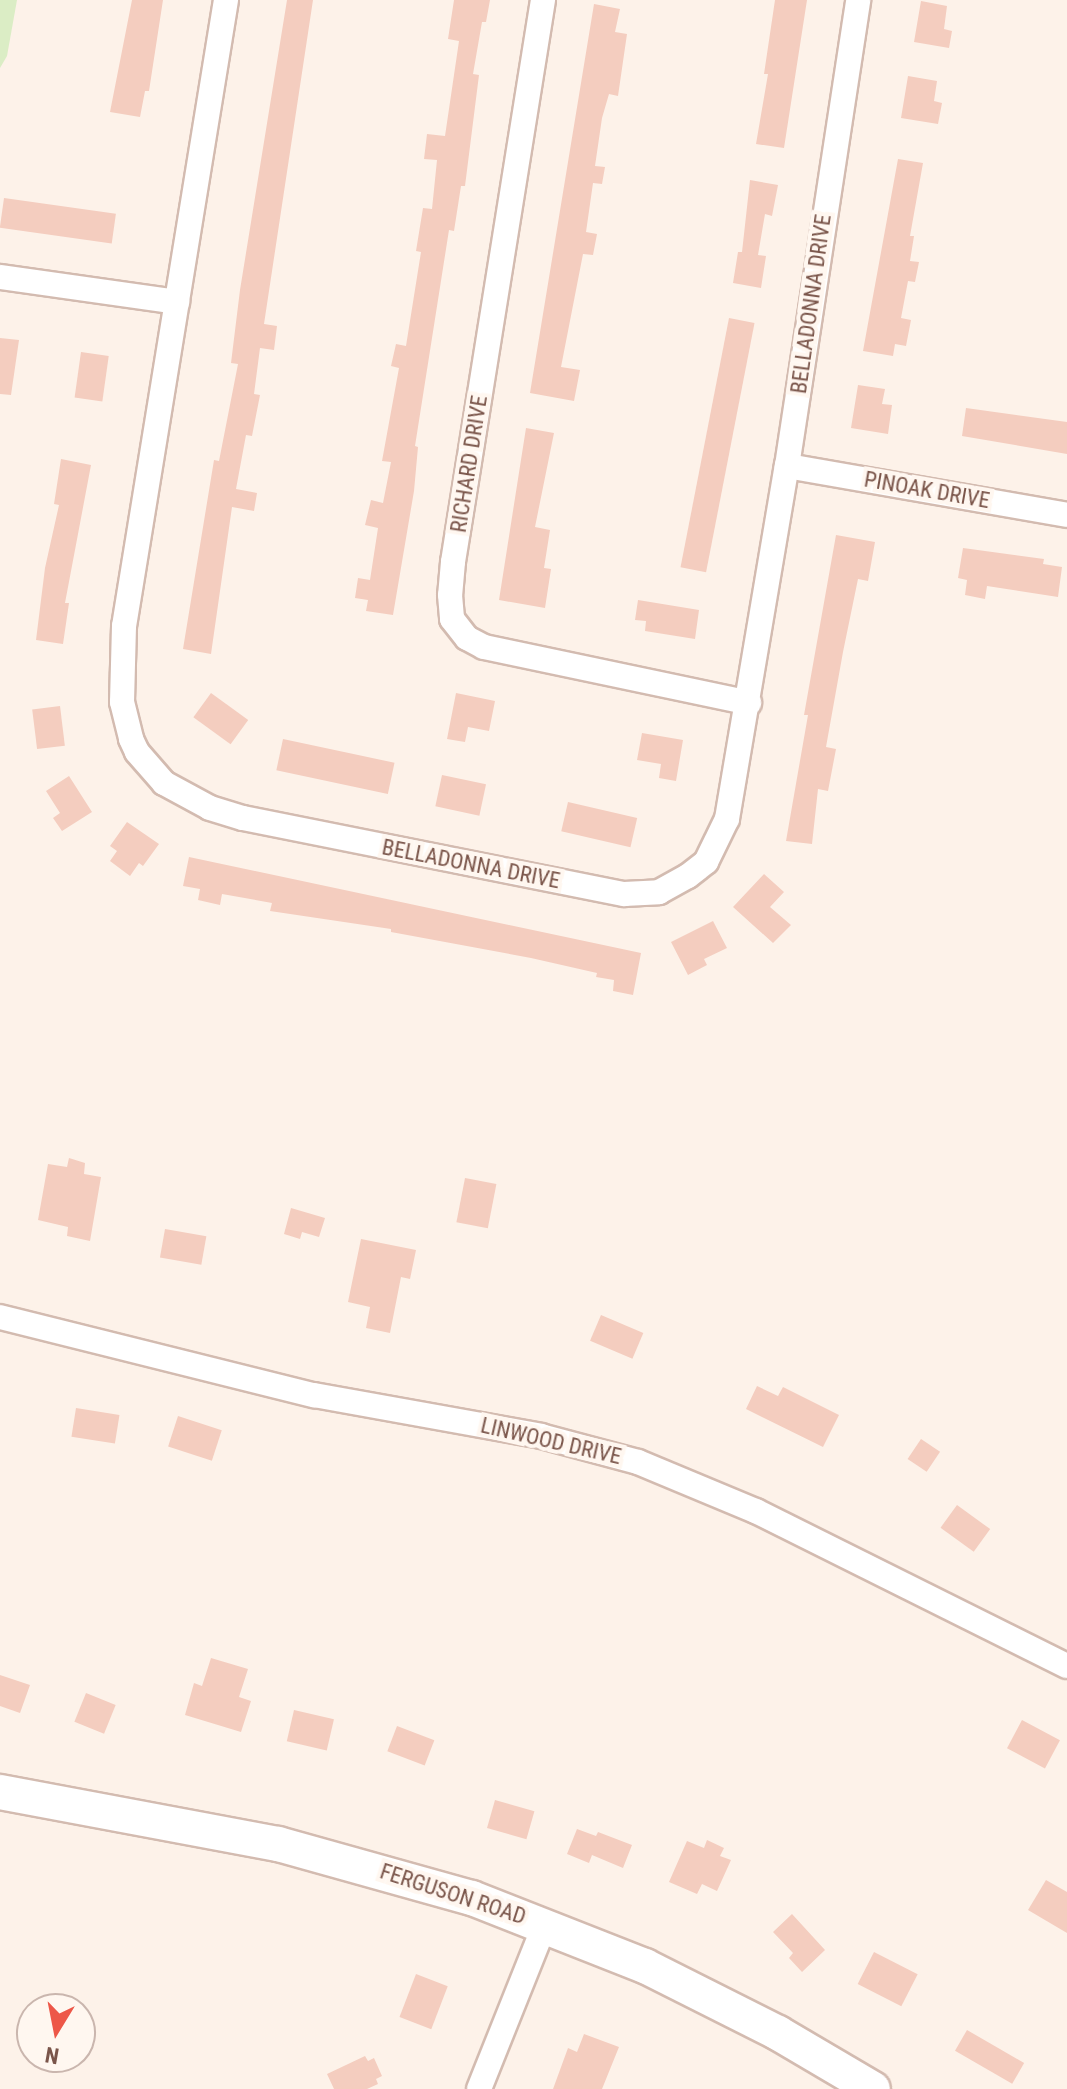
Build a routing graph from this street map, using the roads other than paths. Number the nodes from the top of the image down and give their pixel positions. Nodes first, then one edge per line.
1 (226, 0) edge
2 (543, 0) edge
3 (858, 0) edge
4 (0, 277) edge
5 (177, 302) junction
6 (787, 466) junction
7 (1067, 515) edge
8 (749, 703) junction
9 (0, 1317) edge
10 (1067, 1666) edge
11 (0, 1792) edge
12 (545, 1924) junction
13 (479, 2089) edge
14 (873, 2089) edge

1 - 5 street, BELLADONNA DRIVE
2 - 8 street, RICHARD DRIVE
3 - 6 street, BELLADONNA DRIVE
4 - 5 street
5 - 8 street, BELLADONNA DRIVE
6 - 7 street, PINOAK DRIVE
6 - 8 street, BELLADONNA DRIVE
9 - 10 street, LINWOOD DRIVE
11 - 12 street, FERGUSON ROAD
12 - 13 street
12 - 14 street, FERGUSON ROAD

